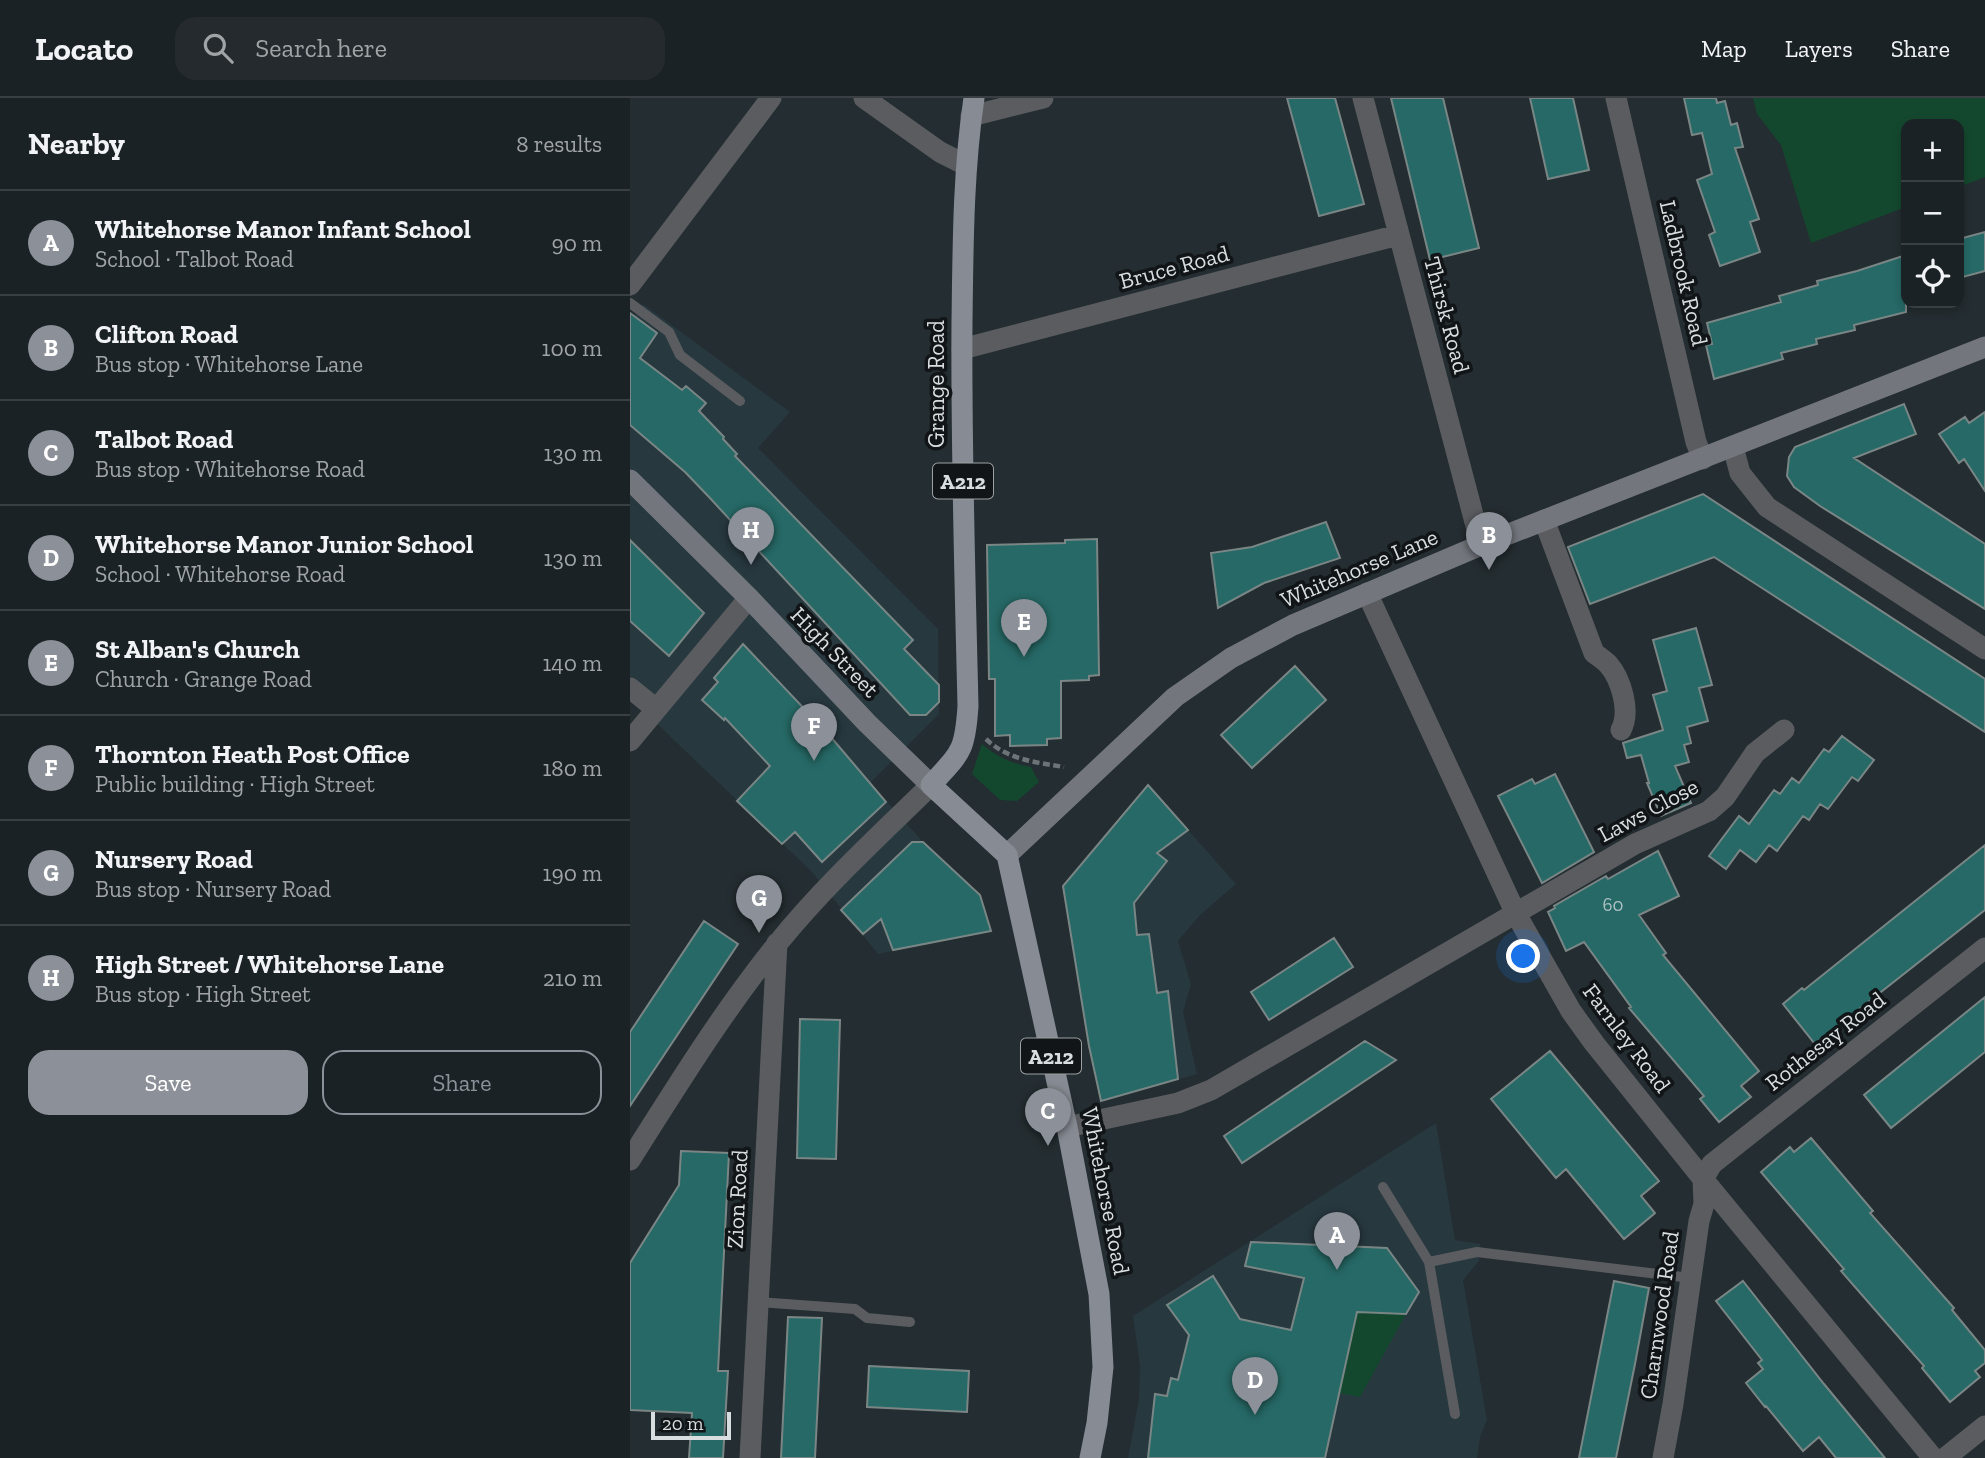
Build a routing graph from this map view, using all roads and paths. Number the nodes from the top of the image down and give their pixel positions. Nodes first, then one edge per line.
1 (771, 98) edge
2 (864, 98) edge
3 (1044, 98) edge
4 (1363, 98) edge
5 (1616, 98) edge
6 (973, 107) edge
7 (966, 164) junction
8 (1398, 235) junction
9 (630, 285) edge
10 (630, 303) edge
11 (1985, 346) edge
12 (962, 349) junction
13 (740, 401) dead end
14 (1733, 447) junction
15 (1703, 459) junction
16 (630, 480) edge
17 (1545, 520) junction
18 (1481, 545) junction
19 (1367, 593) junction
20 (748, 598) junction
21 (1985, 649) edge
22 (630, 688) edge
23 (656, 709) junction
24 (1621, 730) dead end
25 (1784, 730) dead end
26 (983, 736) dead end
27 (630, 741) edge
28 (1064, 767) dead end
29 (931, 785) junction
30 (1007, 855) junction
31 (1516, 914) junction
32 (778, 943) junction
33 (1985, 948) edge
34 (1067, 1127) junction
35 (630, 1160) edge
36 (1703, 1179) junction
37 (1383, 1187) dead end
38 (1429, 1262) junction
39 (1691, 1278) junction
40 (758, 1302) junction
41 (910, 1322) dead end
42 (1455, 1414) dead end
43 (1985, 1426) edge
44 (750, 1458) edge
45 (1090, 1458) edge
46 (1663, 1458) edge
47 (1933, 1458) edge
48 (1945, 1458) edge

1 - 9 street
2 - 7 street
3 - 6 street
4 - 8 street, Thirsk Road
5 - 15 street, Ladbrook Road
6 - 7 main road, Grange Road / A212
7 - 12 main road, Grange Road / A212
8 - 12 street, Bruce Road
8 - 18 street, Thirsk Road
10 - 13 lane
11 - 14 main road, Whitehorse Lane
12 - 29 main road, Grange Road / A212
14 - 15 main road, Whitehorse Lane
14 - 21 street
15 - 17 main road, Whitehorse Lane
16 - 20 main road, High Street
17 - 18 main road, Whitehorse Lane
17 - 24 street
18 - 19 main road, Whitehorse Lane
19 - 30 main road, Whitehorse Lane
19 - 31 street, Farnley Road
20 - 23 street
20 - 29 main road, High Street
22 - 23 street
23 - 27 street
25 - 31 street, Laws Close
26 - 28 path
29 - 30 main road, High Street
29 - 32 street
30 - 34 main road, Whitehorse Road / A212
31 - 34 street, Laws Close
31 - 36 street, Farnley Road
32 - 35 street
32 - 40 street, Zion Road
33 - 36 street, Rothesay Road
34 - 45 main road, Whitehorse Road / A212
36 - 39 street, Charnwood Road
36 - 47 street, Farnley Road
37 - 38 lane
38 - 39 lane
38 - 42 lane
39 - 46 street, Charnwood Road
40 - 41 lane
40 - 44 street, Zion Road
43 - 48 street

